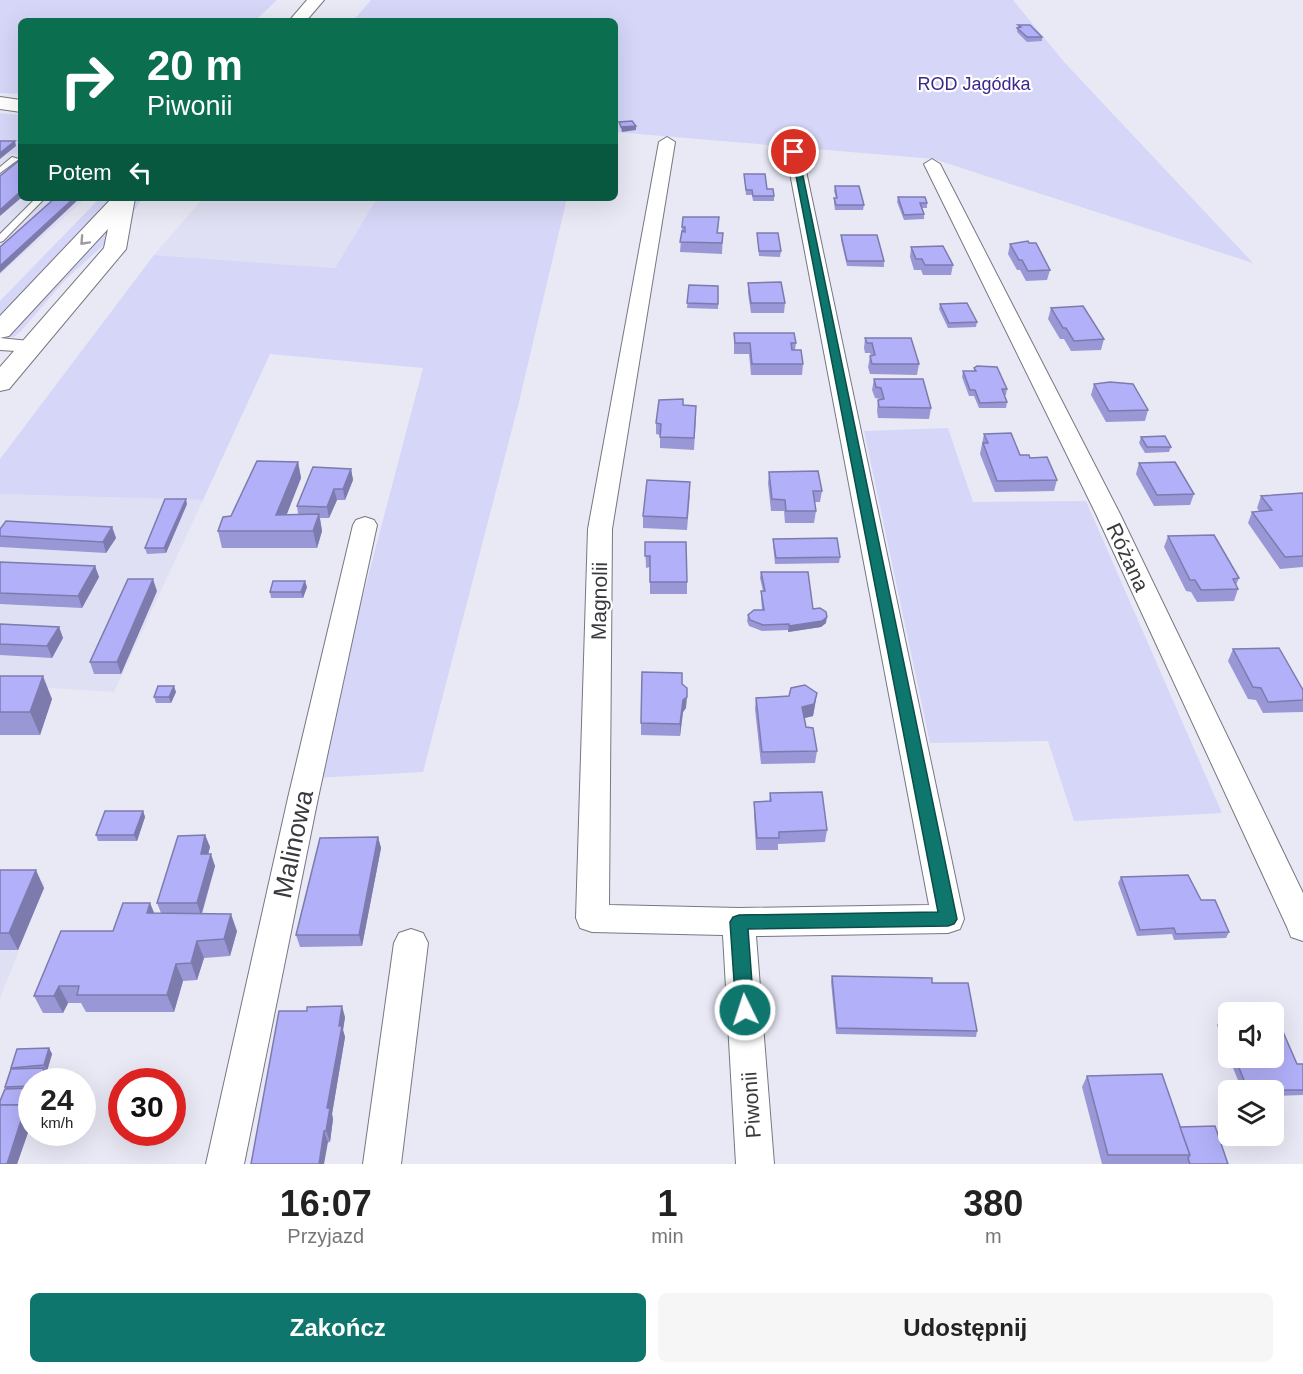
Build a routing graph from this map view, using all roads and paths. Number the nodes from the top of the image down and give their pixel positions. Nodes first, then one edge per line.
1 (316, 0) edge
2 (300, 18) edge
3 (0, 102) edge
4 (18, 104) edge
5 (667, 142) dead end
6 (794, 152) dead end
7 (15, 159) dead end
8 (932, 164) dead end
9 (1, 169) edge
10 (38, 201) edge
11 (121, 201) edge
12 (123, 201) edge
13 (0, 239) edge
14 (0, 331) edge
15 (0, 344) edge
16 (32, 346) junction
17 (0, 383) edge
18 (365, 525) dead end
19 (739, 922) junction
20 (1303, 927) edge
21 (411, 943) dead end
22 (225, 1164) edge
23 (382, 1164) edge
24 (755, 1164) edge

1 - 2 street
3 - 4 street
5 - 19 street, Magnolii
6 - 19 street
7 - 9 lane
8 - 20 street, Różana
10 - 13 lane
11 -> 14 street
12 - 16 street
15 - 16 street
16 - 17 street
18 - 22 street, Malinowa
19 - 24 street, Piwonii
21 - 23 street

